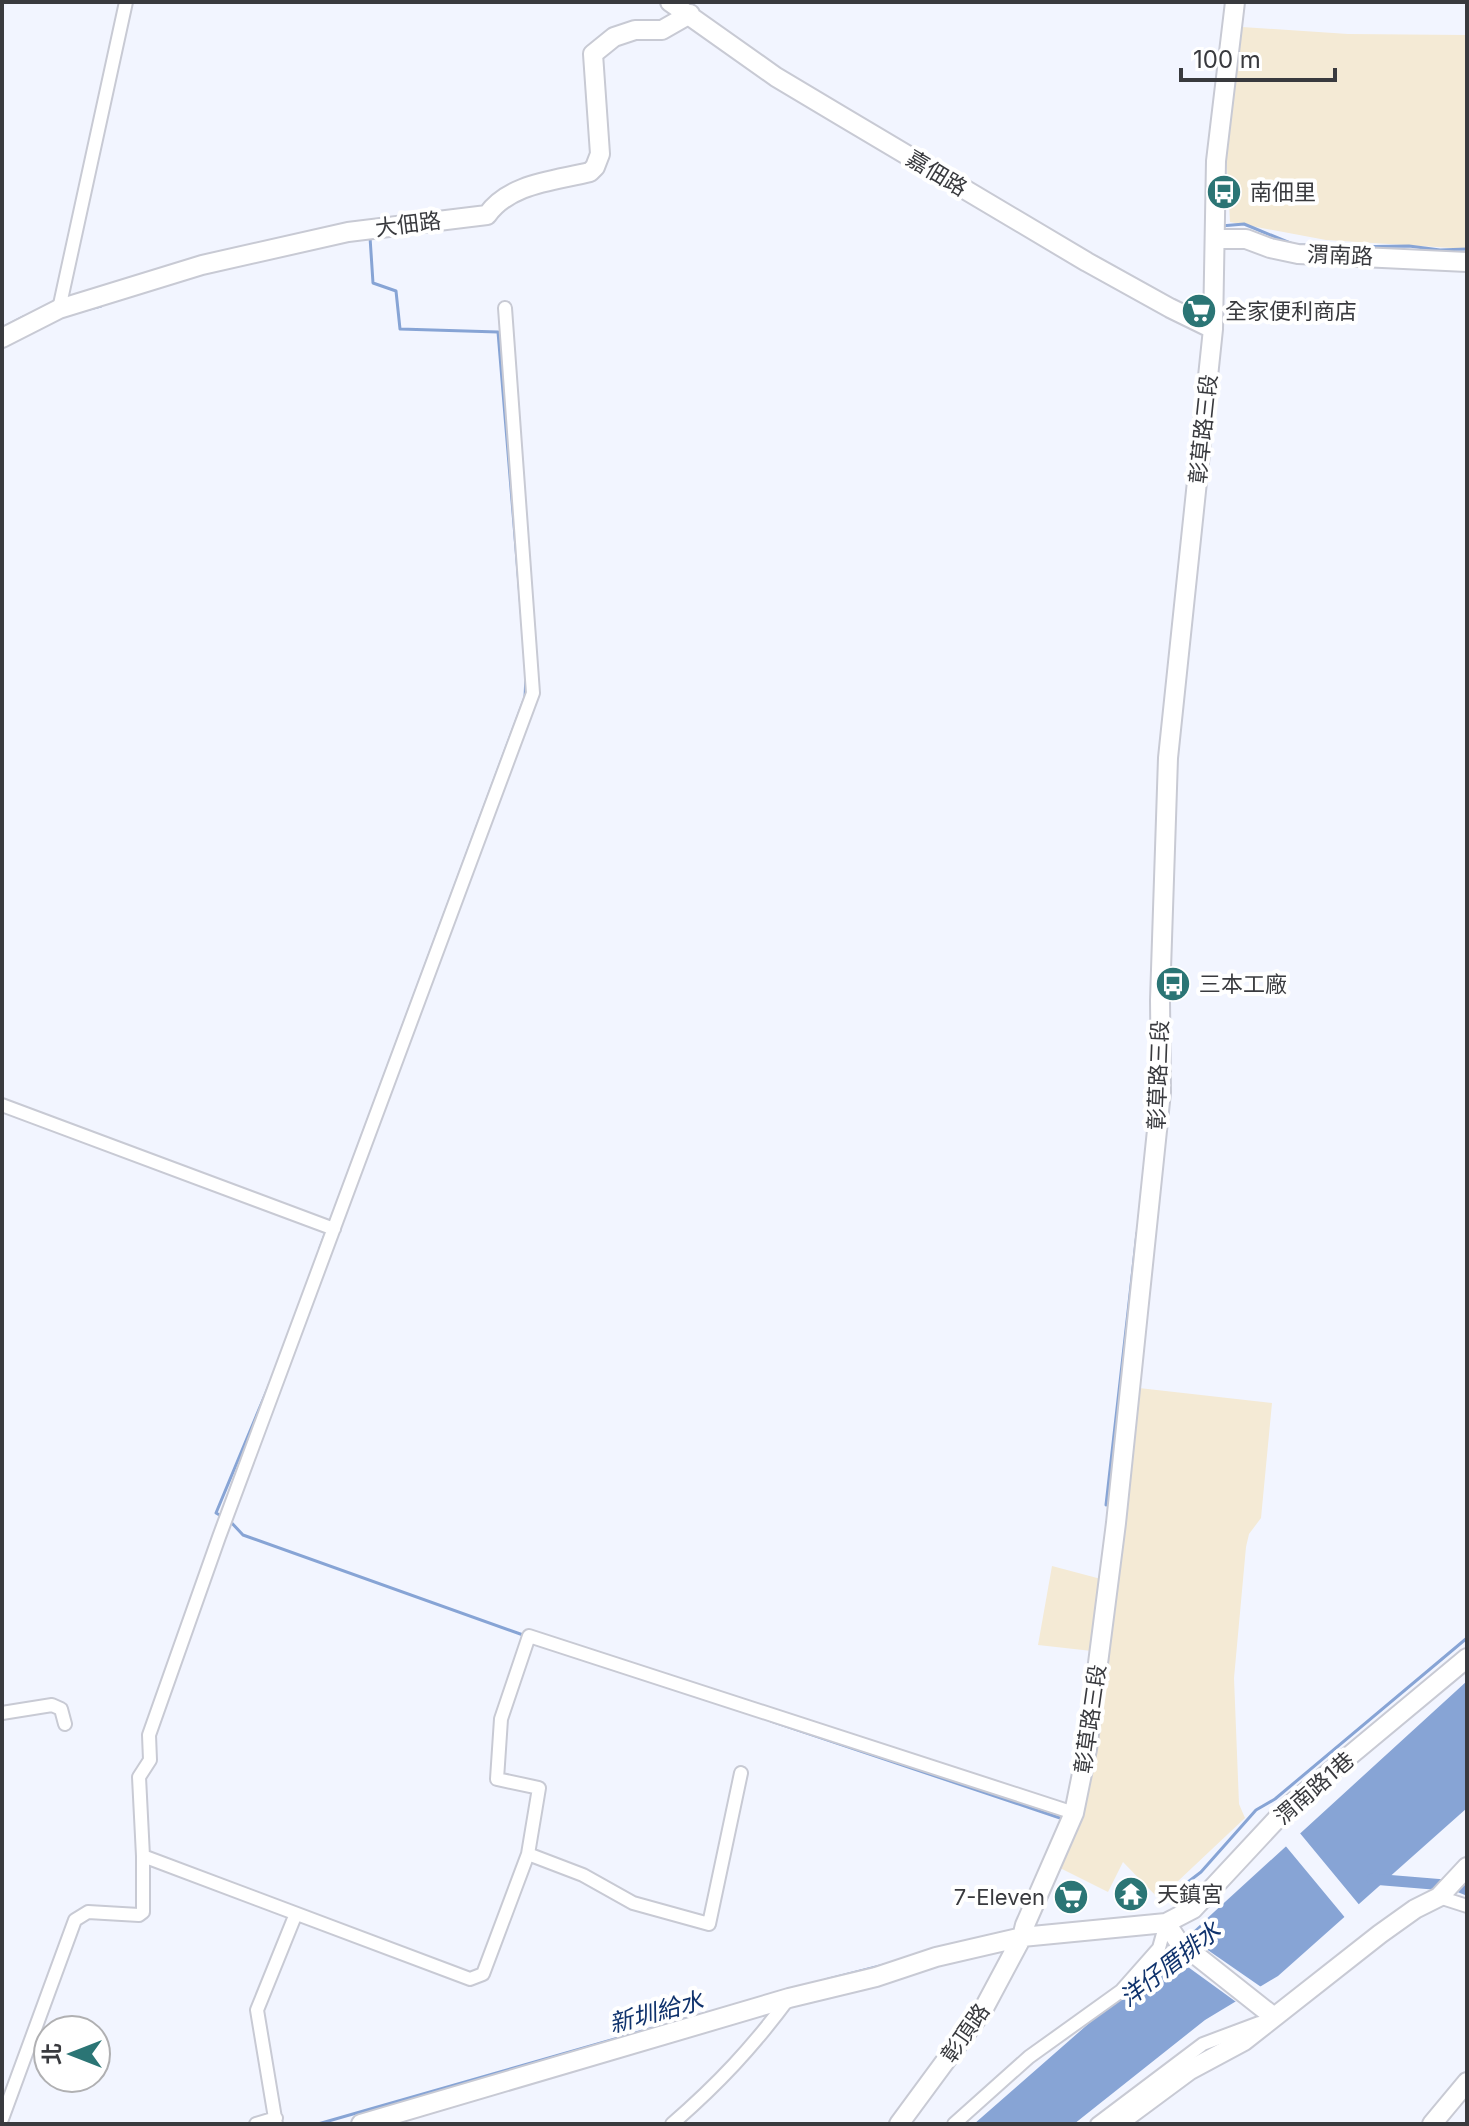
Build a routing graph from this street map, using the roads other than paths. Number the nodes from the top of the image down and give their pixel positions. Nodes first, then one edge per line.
1 (126, 2) edge
2 (670, 2) edge
3 (1235, 2) edge
4 (690, 14) junction
5 (1216, 239) junction
6 (1467, 262) edge
7 (505, 308) dead end
8 (59, 309) junction
9 (1213, 329) junction
10 (2, 338) edge
11 (2, 1105) edge
12 (334, 1229) junction
13 (1467, 1658) edge
14 (2, 1713) edge
15 (65, 1724) dead end
16 (741, 1773) dead end
17 (1074, 1813) junction
18 (528, 1854) junction
19 (143, 1856) junction
20 (1467, 1867) edge
21 (1439, 1897) junction
22 (1467, 1906) edge
23 (295, 1916) junction
24 (1166, 1923) junction
25 (1024, 1931) junction
26 (789, 1998) junction
27 (1274, 2017) junction
28 (1467, 2082) edge
29 (2, 2119) edge
30 (276, 2121) edge
31 (256, 2124) edge
32 (361, 2124) edge
33 (672, 2124) edge
34 (899, 2124) edge
35 (954, 2124) edge
36 (1097, 2124) edge
37 (1117, 2124) edge
38 (1432, 2124) edge

1 - 8 street
2 - 4 street, 嘉佃路
3 - 5 street, 彰草路三段
4 - 8 street, 大佃路
4 - 9 street, 嘉佃路
5 - 6 street, 渭南路
5 - 9 street, 彰草路三段
7 - 12 street
8 - 10 street, 大佃路
9 - 17 street, 彰草路三段
11 - 12 street
12 - 19 street
13 - 24 street, 渭南路1巷
14 - 15 street
16 - 18 street
17 - 18 street
17 - 25 street, 彰頂路
18 - 23 street
19 - 23 street
19 - 29 street
20 - 21 street
21 - 22 street
21 - 27 street
23 - 30 street
24 - 25 street
24 - 27 street
24 - 35 street
25 - 26 street
25 - 34 street, 彰頂路
26 - 32 street
26 - 33 street
27 - 36 street
27 - 37 street
28 - 38 street
30 - 31 street

